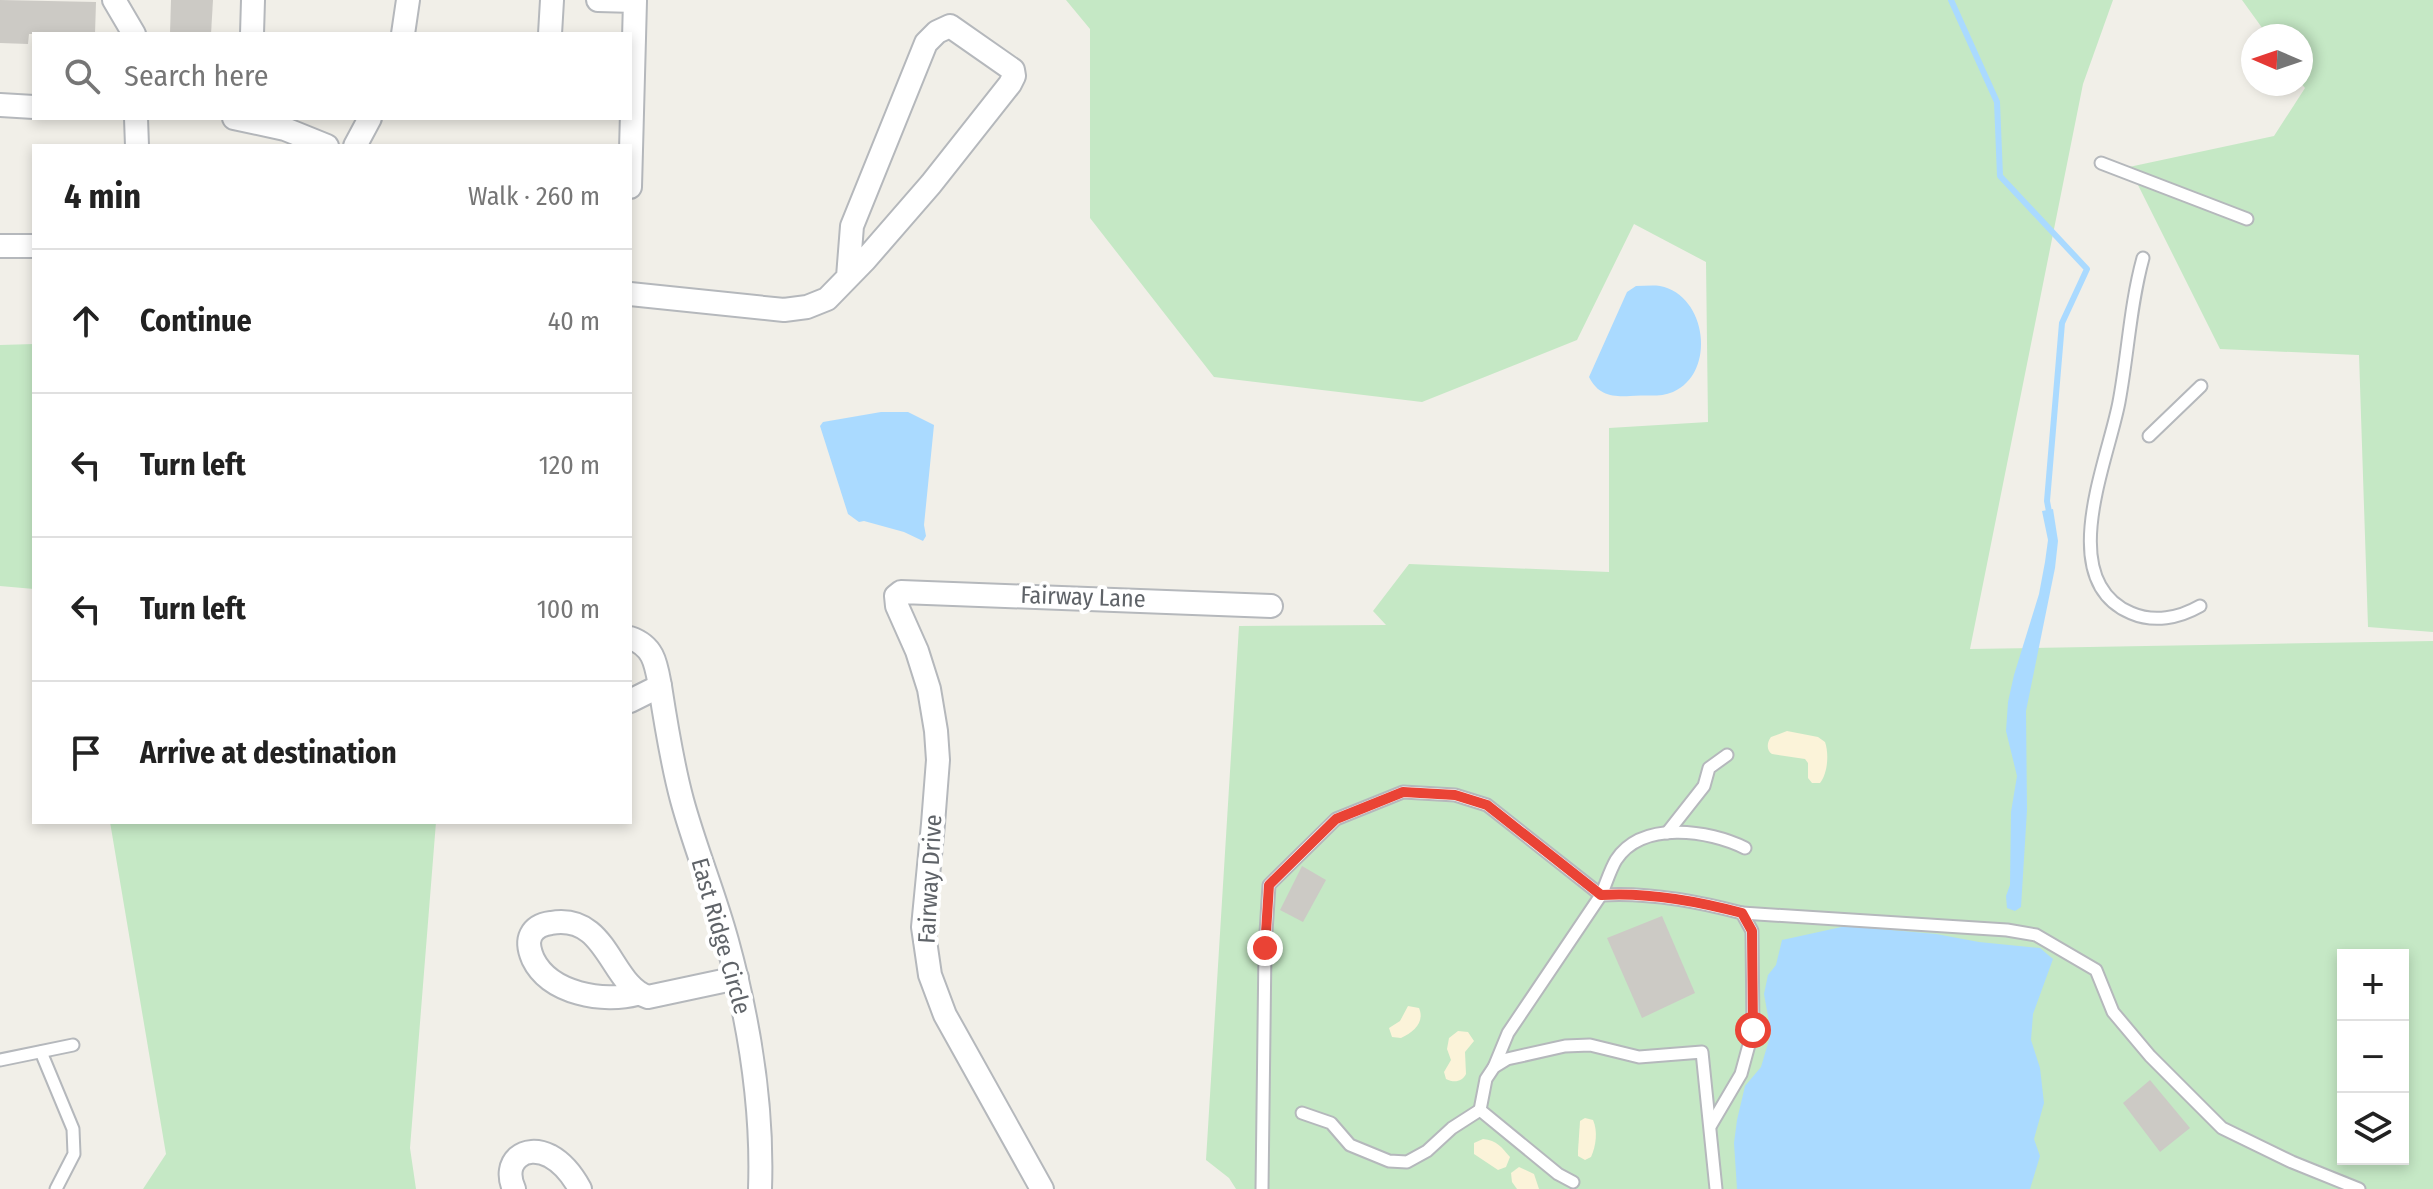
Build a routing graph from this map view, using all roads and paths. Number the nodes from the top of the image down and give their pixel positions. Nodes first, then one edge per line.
1 (114, 0) edge
2 (253, 0) edge
3 (408, 0) edge
4 (552, 0) edge
5 (598, 0) edge
6 (133, 32) edge
7 (252, 32) edge
8 (403, 32) edge
9 (550, 32) edge
10 (632, 86) edge
11 (0, 105) edge
12 (32, 107) edge
13 (136, 120) edge
14 (250, 120) edge
15 (369, 120) edge
16 (631, 120) edge
17 (137, 144) edge
18 (322, 144) edge
19 (356, 144) edge
20 (631, 144) edge
21 (2101, 163) dead end
22 (2247, 219) dead end
23 (0, 246) edge
24 (32, 246) edge
25 (2143, 258) dead end
26 (848, 277) junction
27 (632, 294) edge
28 (2201, 386) dead end
29 (2149, 436) dead end
30 (896, 596) joint
31 (1271, 606) dead end
32 (2200, 606) dead end
33 (632, 639) edge
34 (660, 686) junction
35 (632, 700) edge
36 (1727, 755) dead end
37 (1667, 833) junction
38 (1745, 848) dead end
39 (1601, 895) junction
40 (1742, 913) junction
41 (737, 978) junction
42 (637, 994) junction
43 (73, 1045) dead end
44 (41, 1052) junction
45 (0, 1060) edge
46 (1494, 1067) junction
47 (1480, 1110) junction
48 (1302, 1113) dead end
49 (1711, 1125) junction
50 (1573, 1182) dead end
51 (56, 1189) edge
52 (514, 1189) edge
53 (580, 1189) edge
54 (760, 1189) edge
55 (1042, 1189) edge
56 (1262, 1189) edge
57 (1716, 1189) edge
58 (2359, 1189) edge

1 - 6 street
2 - 7 street
3 - 8 street
4 - 9 street
5 - 10 street
11 - 12 street
13 - 17 street
14 - 18 street
15 - 19 street
16 - 20 street
21 - 22 lane
23 - 24 street
25 - 32 lane
26 - 26 street
26 - 27 street
28 - 29 lane
30 - 31 street, Fairway Lane
30 - 55 street, Fairway Drive
33 - 34 street, East Ridge Circle
34 - 35 street
34 - 41 street, East Ridge Circle
36 - 37 lane
37 - 38 lane
37 - 39 lane
39 - 40 lane
39 - 46 lane
39 - 56 lane
40 - 49 lane
40 - 58 lane
41 - 42 street
41 - 54 street, East Ridge Circle
42 - 42 street
43 - 44 lane
44 - 45 lane
44 - 51 lane
46 - 47 lane
46 - 49 lane
47 - 48 lane
47 - 50 lane
49 - 57 lane
52 - 53 street

